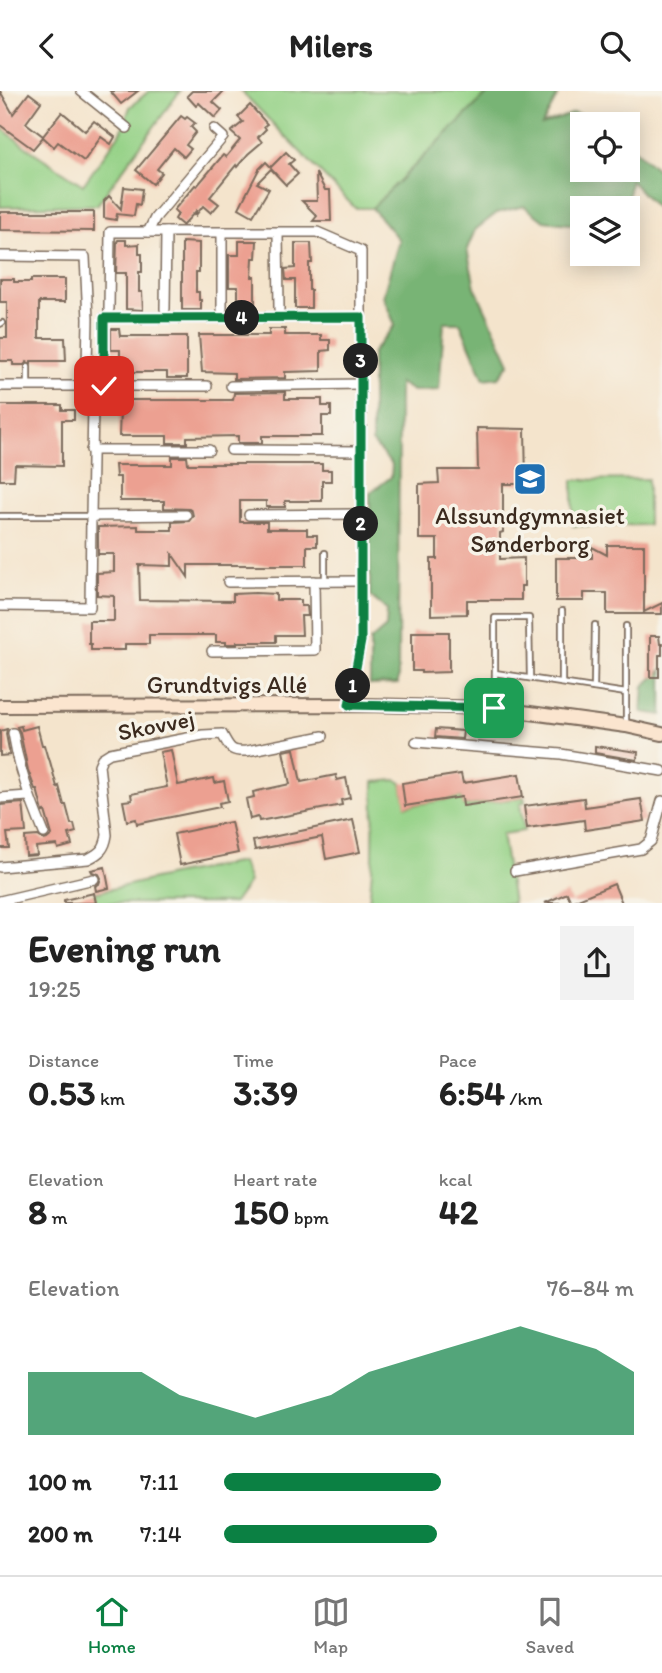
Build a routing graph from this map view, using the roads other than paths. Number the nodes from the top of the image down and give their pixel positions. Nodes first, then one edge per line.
1 (81, 91) edge
2 (127, 128) dead end
3 (214, 129) dead end
4 (148, 232) junction
5 (166, 232) junction
6 (222, 233) junction
7 (278, 233) junction
8 (0, 256) edge
9 (109, 309) dead end
10 (165, 309) dead end
11 (222, 309) dead end
12 (279, 309) dead end
13 (361, 317) junction
14 (28, 367) dead end
15 (361, 384) junction
16 (0, 386) edge
17 (28, 386) junction
18 (104, 386) junction
19 (207, 386) dead end
20 (231, 386) dead end
21 (91, 450) junction
22 (209, 450) dead end
23 (231, 450) dead end
24 (361, 451) junction
25 (361, 514) junction
26 (186, 515) dead end
27 (249, 515) dead end
28 (0, 516) edge
29 (91, 516) junction
30 (325, 553) dead end
31 (361, 580) junction
32 (314, 581) junction
33 (325, 581) junction
34 (228, 582) dead end
35 (0, 605) edge
36 (562, 611) dead end
37 (594, 625) dead end
38 (626, 626) dead end
39 (212, 651) dead end
40 (495, 673) junction
41 (530, 678) junction
42 (562, 683) junction
43 (594, 688) junction
44 (626, 692) junction
45 (349, 705) junction
46 (0, 706) edge
47 (494, 708) junction
48 (626, 726) junction
49 (13, 733) dead end
50 (662, 734) edge
51 (323, 736) dead end
52 (416, 742) dead end
53 (662, 771) edge
54 (28, 796) junction
55 (0, 798) edge
56 (662, 801) edge
57 (44, 833) dead end
58 (0, 867) edge
59 (515, 871) dead end
60 (94, 879) dead end
61 (0, 901) edge

1 - 2 street
3 - 4 street
4 - 5 street
4 - 9 street
5 - 6 street
5 - 10 street
6 - 7 street
6 - 11 street
7 - 12 street
7 - 13 street
8 - 17 street
13 - 15 street
13 - 18 street
14 - 17 lane
15 - 20 street
15 - 24 street
16 - 17 street
18 - 19 street
18 - 21 street
21 - 22 street
21 - 29 street
23 - 24 street
24 - 25 street
25 - 27 street
25 - 31 street
26 - 29 street
28 - 29 lane
29 - 35 street
30 - 33 lane
31 - 33 street
31 - 45 street
32 - 33 street
32 - 34 street
32 - 39 street
36 - 42 lane
37 - 43 lane
38 - 44 lane
40 - 41 lane
40 - 41 lane
40 - 47 lane
41 - 42 lane
42 - 43 lane
43 - 44 lane
44 - 48 lane
45 - 46 street, Grundtvigs Allé
45 - 47 street, Grundtvigs Allé
47 - 48 street, Grundtvigs Allé
48 - 50 street, Grundtvigs Allé
49 - 54 street
51 - 58 street, Skovvej
52 - 53 street
54 - 55 street
54 - 57 street
56 - 59 street
60 - 61 street

